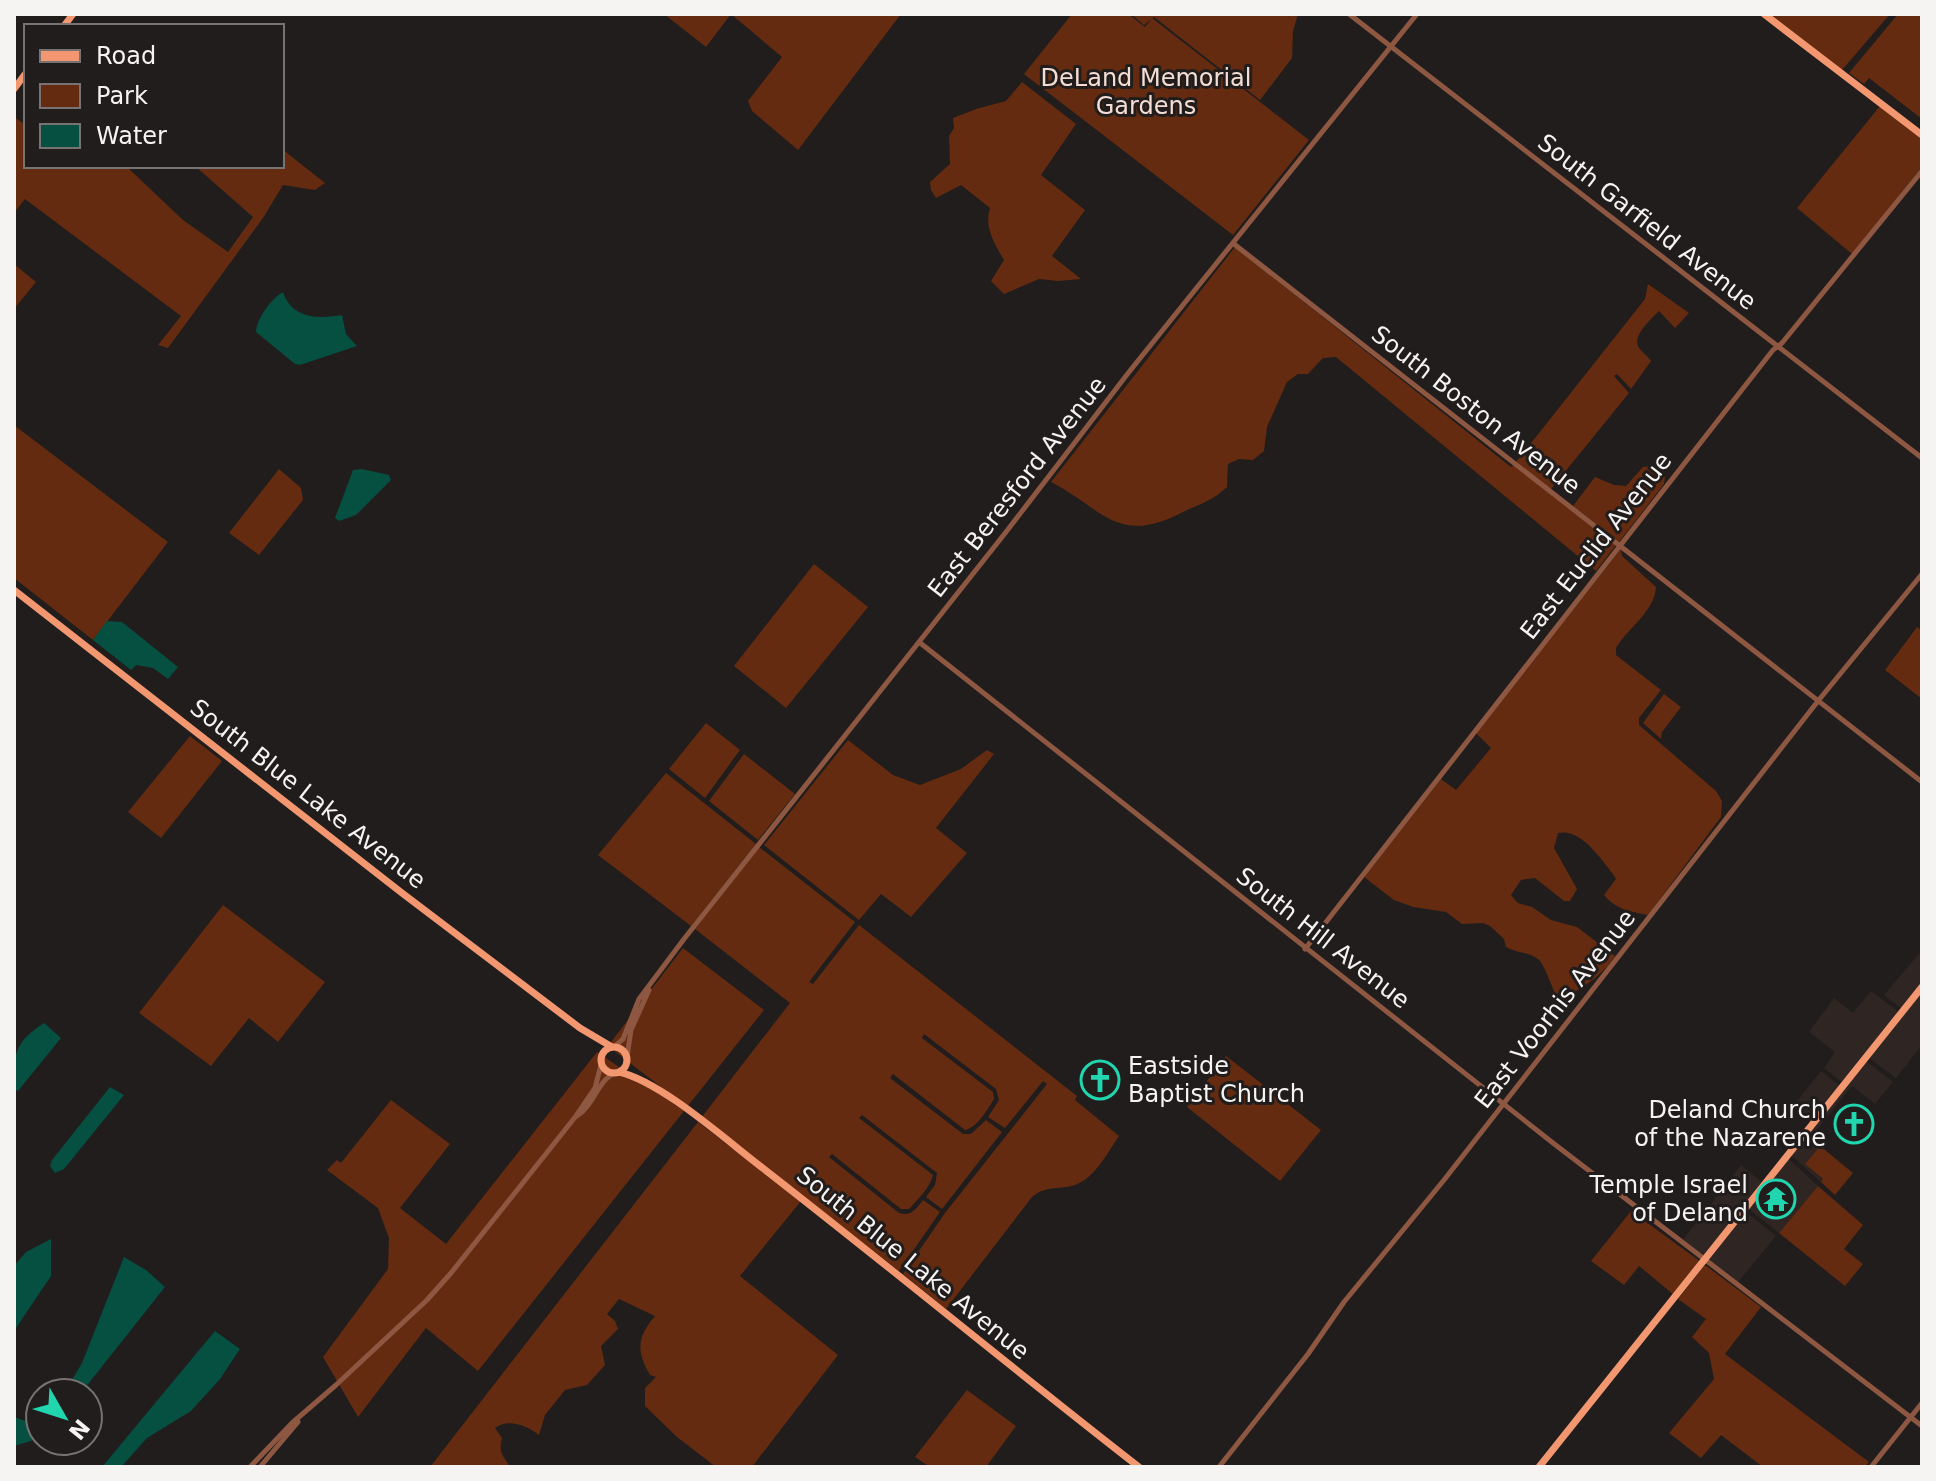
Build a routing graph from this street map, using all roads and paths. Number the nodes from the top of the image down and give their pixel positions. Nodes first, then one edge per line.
1 (1349, 14) edge
2 (1417, 14) edge
3 (1764, 14) edge
4 (1392, 46) junction
5 (1922, 135) edge
6 (1922, 171) edge
7 (1234, 244) junction
8 (1777, 347) junction
9 (1922, 458) edge
10 (1619, 545) junction
11 (1922, 574) edge
12 (14, 590) edge
13 (919, 642) junction
14 (1818, 701) junction
15 (1922, 782) edge
16 (1305, 949) junction
17 (650, 985) junction
18 (1922, 987) edge
19 (580, 1028) junction
20 (613, 1047) junction
21 (627, 1059) junction
22 (602, 1060) junction
23 (617, 1072) junction
24 (661, 1092) junction
25 (1504, 1103) junction
26 (576, 1116) junction
27 (1705, 1260) junction
28 (1922, 1403) edge
29 (1911, 1417) junction
30 (301, 1418) junction
31 (1922, 1426) edge
32 (250, 1467) edge
33 (260, 1467) edge
34 (1139, 1467) edge
35 (1219, 1467) edge
36 (1539, 1467) edge
37 (1871, 1467) edge

1 - 4 street, South Garfield Avenue
2 - 4 street, East Beresford Avenue
3 - 5 main road
4 - 7 street, East Beresford Avenue
4 - 8 street, South Garfield Avenue
6 - 8 street, East Euclid Avenue
7 - 10 street, South Boston Avenue
7 - 13 street, East Beresford Avenue
8 - 9 street, South Garfield Avenue
8 - 10 street, East Euclid Avenue
10 - 14 street, South Boston Avenue
10 - 16 street, East Euclid Avenue
11 - 14 street, East Voorhis Avenue
12 - 19 main road, South Blue Lake Avenue
13 - 16 street, South Hill Avenue
13 - 17 street, East Beresford Avenue
14 - 15 street, South Boston Avenue
14 - 25 street, East Voorhis Avenue
16 - 25 street, South Hill Avenue
17 - 20 street, East Beresford Avenue
17 - 21 street, East Beresford Avenue
18 - 27 main road
19 - 20 main road, South Blue Lake Avenue
19 - 22 main road, South Blue Lake Avenue
20 - 21 main road
20 - 22 main road
21 - 23 main road
21 - 24 main road, South Blue Lake Avenue
22 - 23 main road
22 - 26 street
23 - 24 main road, South Blue Lake Avenue
23 - 26 street
24 - 34 main road, South Blue Lake Avenue
25 - 27 street, South Hill Avenue
25 - 35 street, East Voorhis Avenue
26 - 30 street
27 - 29 street, South Hill Avenue
27 - 36 main road
28 - 29 street
29 - 31 street, South Hill Avenue
29 - 37 street
30 - 32 street
30 - 33 street

